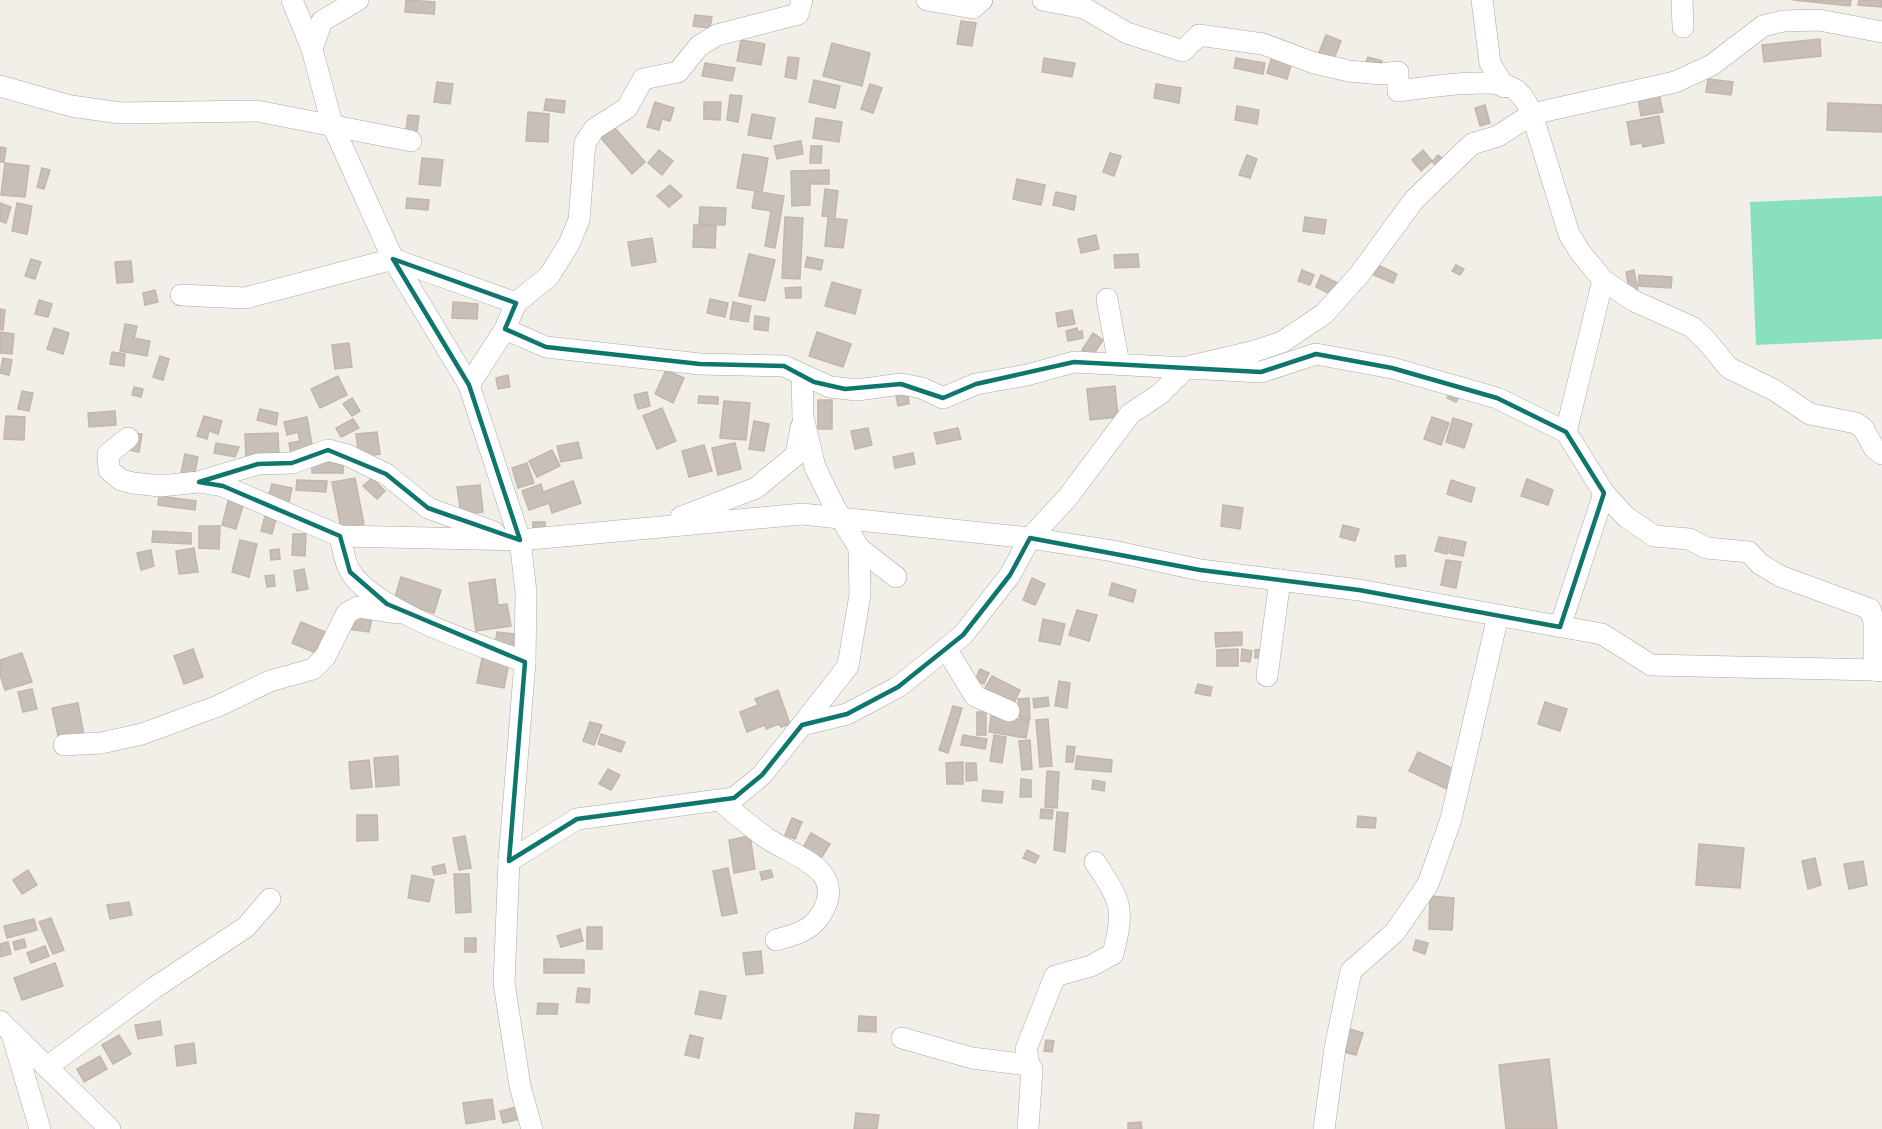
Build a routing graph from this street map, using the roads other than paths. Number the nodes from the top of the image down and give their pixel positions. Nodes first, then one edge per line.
1 (292, 0) edge
2 (358, 0) edge
3 (801, 0) edge
4 (927, 0) edge
5 (982, 0) edge
6 (1042, 0) edge
7 (1482, 0) edge
8 (1682, 0) edge
9 (313, 24) junction
10 (1683, 27) dead end
11 (1882, 32) edge
12 (0, 86) edge
13 (1504, 87) junction
14 (1532, 114) junction
15 (332, 124) junction
16 (411, 141) dead end
17 (393, 258) junction
18 (1603, 280) junction
19 (181, 295) dead end
20 (1107, 298) dead end
21 (516, 303) junction
22 (504, 329) junction
23 (1119, 364) junction
24 (1187, 367) junction
25 (802, 375) junction
26 (469, 385) junction
27 (803, 417) junction
28 (1566, 432) junction
29 (128, 438) dead end
30 (1882, 454) edge
31 (199, 482) junction
32 (1604, 493) junction
33 (840, 517) junction
34 (652, 527) junction
35 (340, 536) junction
36 (1030, 538) junction
37 (520, 540) junction
38 (860, 548) junction
39 (897, 577) dead end
40 (1280, 580) junction
41 (408, 615) junction
42 (1498, 615) junction
43 (1560, 627) junction
44 (947, 650) junction
45 (525, 662) junction
46 (1878, 671) edge
47 (1267, 676) dead end
48 (1009, 711) dead end
49 (802, 724) junction
50 (64, 745) dead end
51 (721, 801) junction
52 (509, 861) junction
53 (1095, 862) dead end
54 (270, 899) dead end
55 (776, 940) dead end
56 (6, 1027) edge
57 (903, 1038) dead end
58 (1029, 1065) junction
59 (47, 1068) junction
60 (40, 1129) edge
61 (110, 1129) edge
62 (532, 1129) edge
63 (1028, 1129) edge
64 (1323, 1129) edge

1 - 9 street
2 - 9 street
3 - 21 street
4 - 5 street
6 - 13 street
7 - 13 street
8 - 10 street
9 - 15 street
11 - 14 street
12 - 15 street
13 - 14 street
14 - 18 street
14 - 24 street
15 - 16 street
15 - 17 street
17 - 19 street
17 - 21 street
17 - 26 street
18 - 28 street
18 - 30 street
20 - 23 street
21 - 22 street
22 - 25 street
22 - 26 street
23 - 24 street
23 - 25 street
24 - 28 street
24 - 36 street
25 - 27 street
26 - 37 street
27 - 33 street
27 - 34 street
28 - 32 street
29 - 31 street
31 - 35 street
31 - 37 street
32 - 43 street
32 - 46 street
33 - 34 street
33 - 36 street
33 - 38 street
34 - 37 street
35 - 37 street
35 - 41 street
36 - 40 street
36 - 44 street
37 - 45 street
38 - 39 street
38 - 49 street
40 - 42 street
40 - 47 street
41 - 45 street
41 - 50 street
42 - 43 street
42 - 64 street
43 - 46 street
44 - 48 street
44 - 49 street
45 - 52 street
49 - 51 street
51 - 52 street
51 - 55 street
52 - 62 street
53 - 58 street
54 - 59 street
56 - 59 street
56 - 60 street
57 - 58 street
58 - 63 street
59 - 61 street

